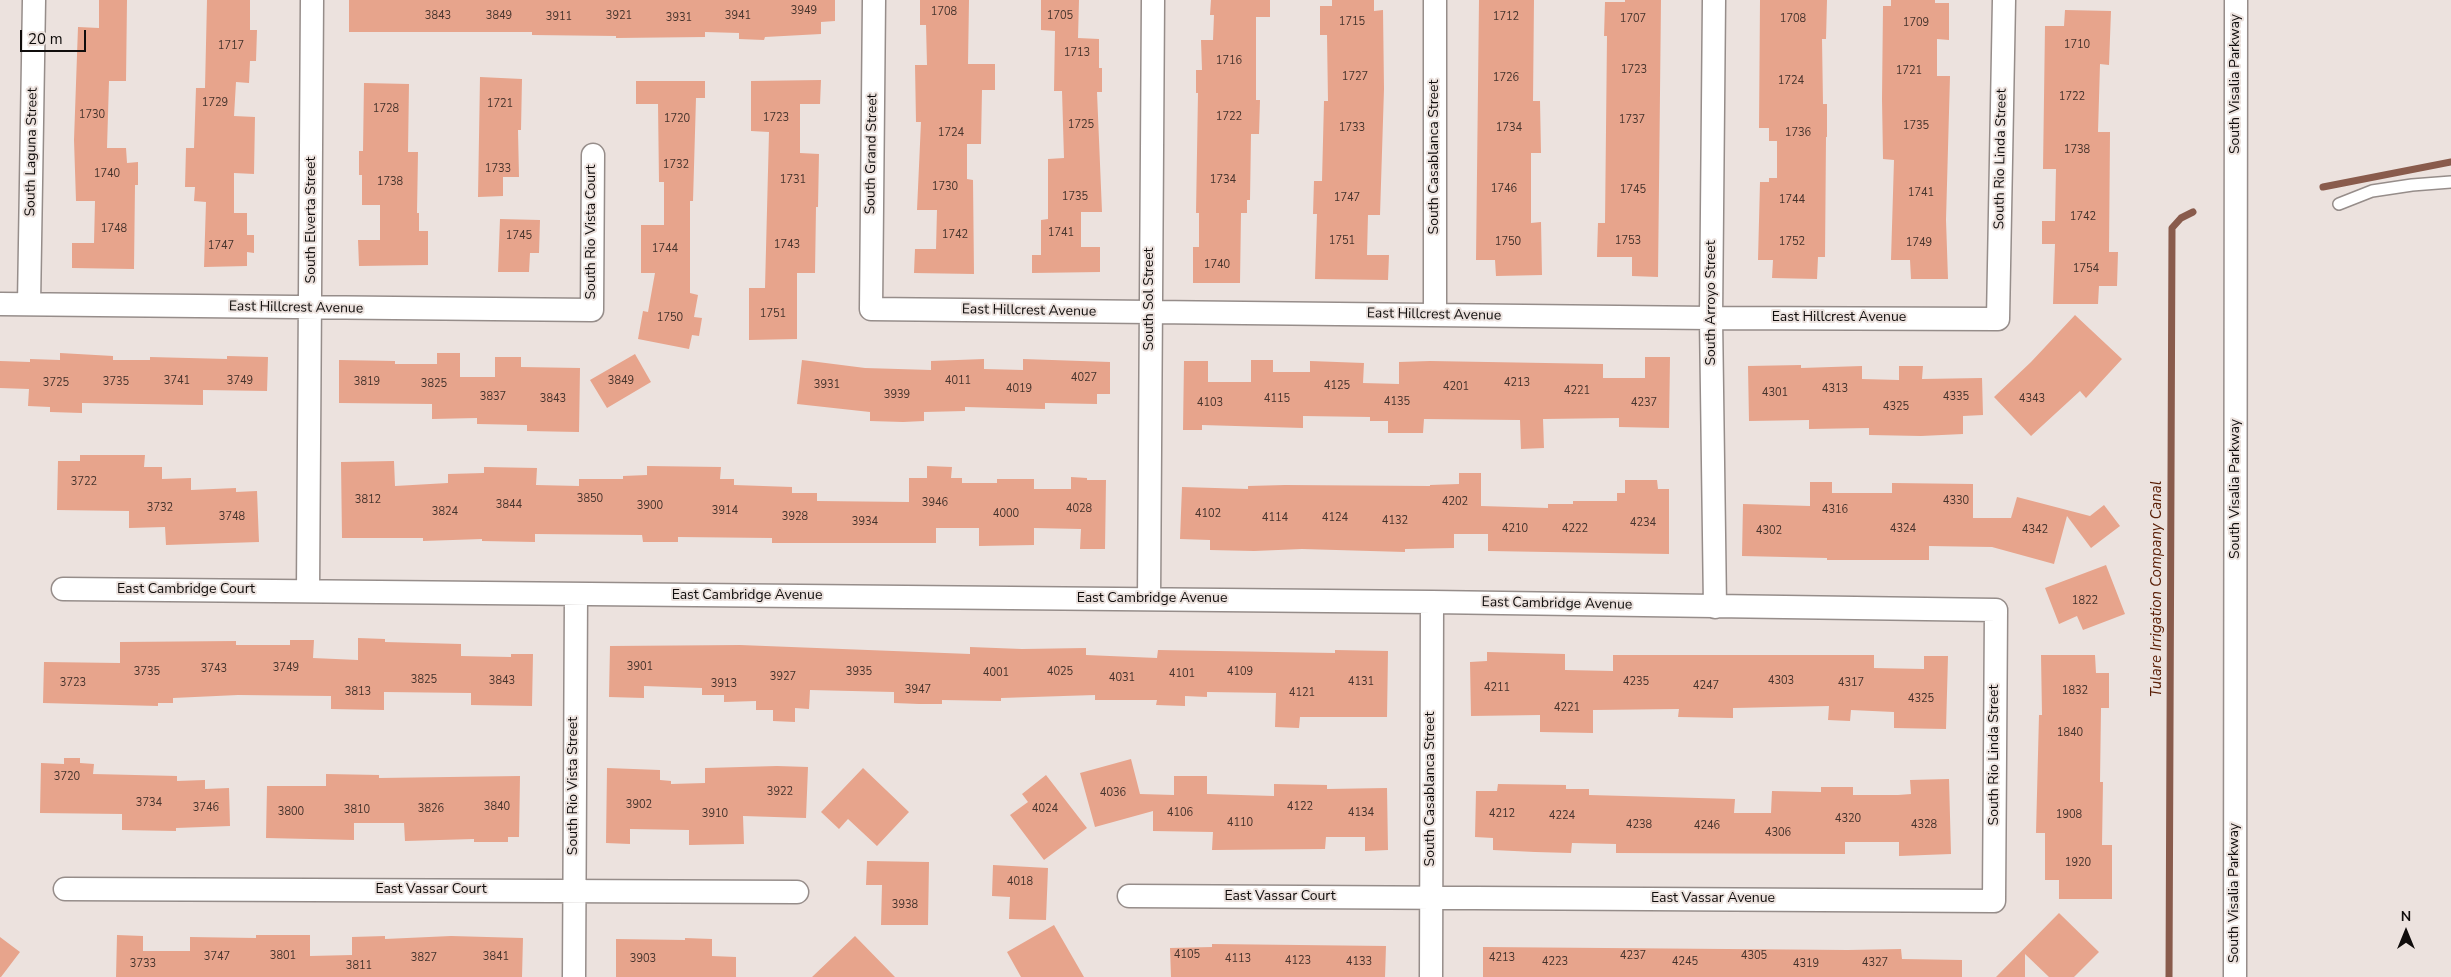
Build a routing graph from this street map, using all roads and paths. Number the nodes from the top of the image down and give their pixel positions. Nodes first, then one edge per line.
1 (34, 0) edge
2 (312, 0) edge
3 (874, 0) edge
4 (1153, 0) edge
5 (1435, 0) edge
6 (1714, 0) edge
7 (2004, 0) edge
8 (2236, 0) edge
9 (593, 155) dead end
10 (2451, 182) edge
11 (2339, 204) dead end
12 (0, 304) edge
13 (29, 304) junction
14 (311, 308) junction
15 (871, 309) joint
16 (592, 310) joint
17 (1150, 312) junction
18 (1435, 314) junction
19 (1711, 318) junction
20 (1998, 319) joint
21 (63, 590) dead end
22 (308, 591) junction
23 (576, 594) junction
24 (1149, 599) junction
25 (1432, 602) junction
26 (1715, 607) junction
27 (1996, 610) joint
28 (64, 889) dead end
29 (574, 890) junction
30 (797, 892) dead end
31 (1129, 896) dead end
32 (1431, 897) junction
33 (1994, 901) joint
34 (574, 977) edge
35 (1431, 977) edge
36 (2235, 977) edge

1 - 13 street, South Laguna Street
2 - 14 street, South Elverta Street
3 - 15 street, South Grand Street
4 - 17 street, South Sol Street
5 - 18 street, South Casablanca Street
6 - 19 street, South Arroyo Street
7 - 20 street, South Rio Linda Street
8 - 36 street, South Visalia Parkway
9 - 16 street, South Rio Vista Court
10 - 11 lane
12 - 13 street, East Hillcrest Avenue
13 - 14 street, East Hillcrest Avenue
14 - 16 street, East Hillcrest Avenue
14 - 22 street, South Elverta Street
15 - 17 street, East Hillcrest Avenue
17 - 18 street, East Hillcrest Avenue
17 - 24 street, South Sol Street
18 - 19 street, East Hillcrest Avenue
19 - 20 street, East Hillcrest Avenue
19 - 26 street, South Arroyo Street
21 - 22 street, East Cambridge Court
22 - 23 street, East Cambridge Avenue
23 - 24 street, East Cambridge Avenue
23 - 29 street, South Rio Vista Street
24 - 25 street, East Cambridge Avenue
25 - 26 street, East Cambridge Avenue
25 - 32 street, South Casablanca Street
26 - 27 street, East Cambridge Avenue
27 - 33 street, South Rio Linda Street
28 - 29 street, East Vassar Court
29 - 30 street, East Vassar Court
29 - 34 street, South Rio Vista Street
31 - 32 street, East Vassar Court
32 - 33 street, East Vassar Avenue
32 - 35 street, South Casablanca Street

